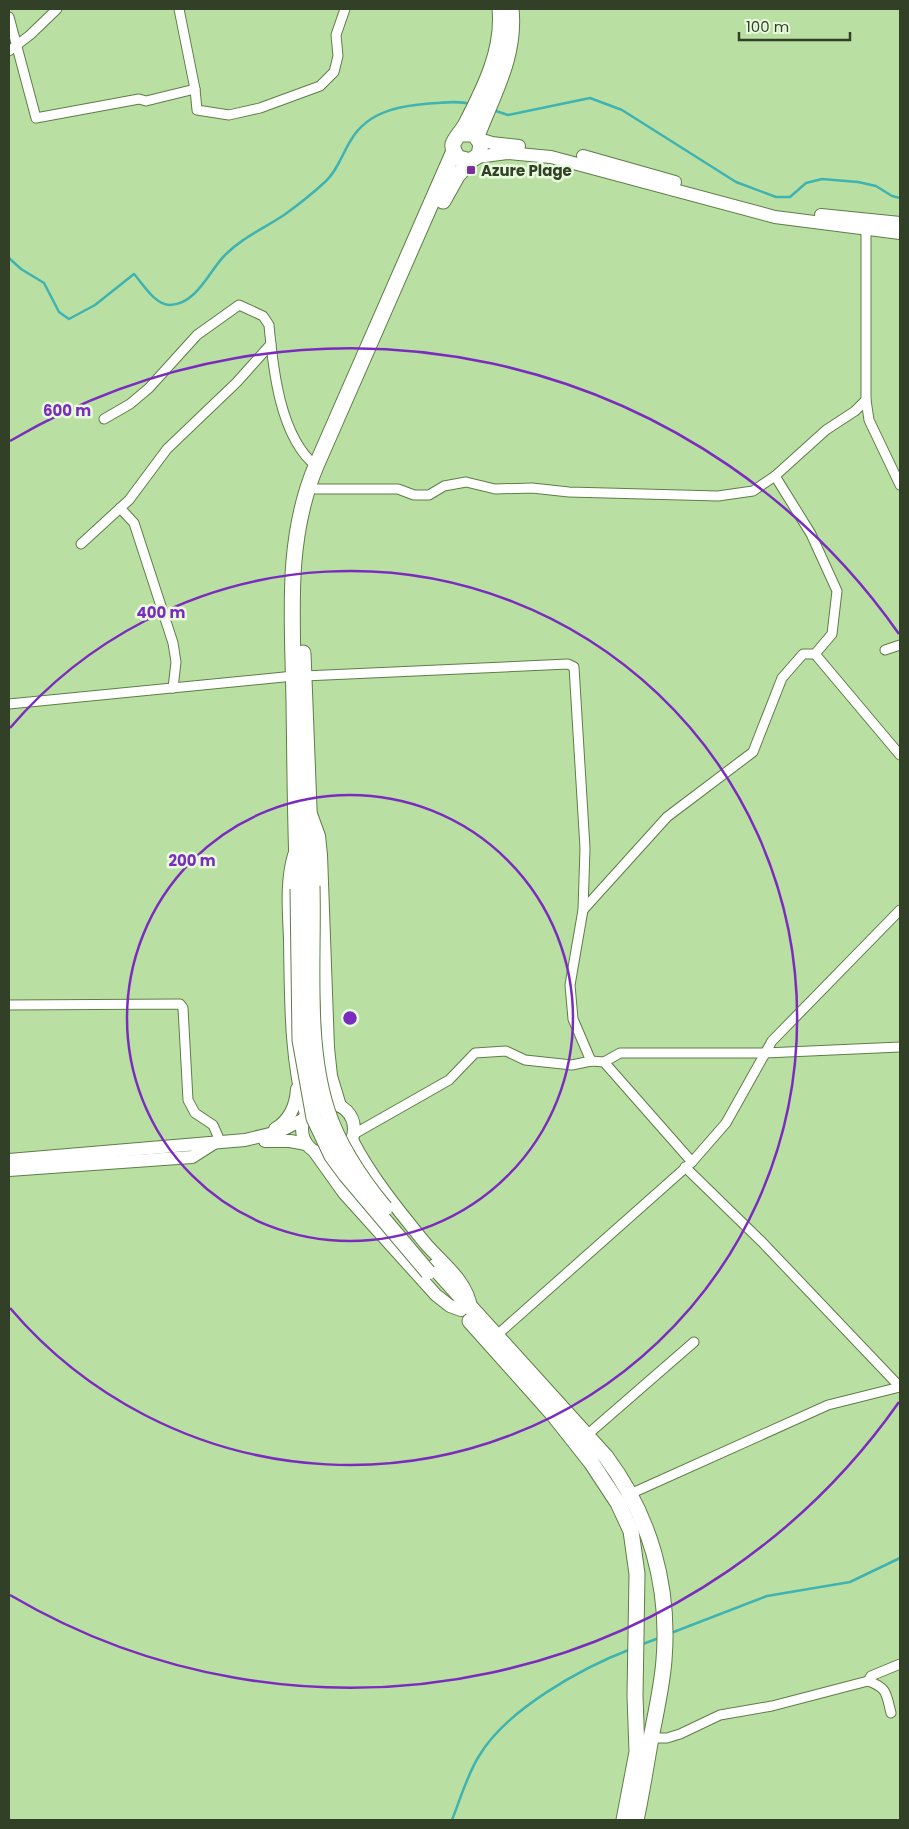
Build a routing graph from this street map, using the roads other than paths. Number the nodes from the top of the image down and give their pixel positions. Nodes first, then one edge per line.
1 (57, 9) edge
2 (179, 9) edge
3 (345, 9) edge
4 (500, 9) edge
5 (511, 9) edge
6 (9, 17) edge
7 (12, 49) edge
8 (196, 89) junction
9 (488, 94) junction
10 (473, 131) junction
11 (454, 152) junction
12 (474, 159) junction
13 (900, 223) edge
14 (866, 228) junction
15 (900, 233) edge
16 (271, 344) junction
17 (866, 400) junction
18 (104, 419) dead end
19 (316, 466) junction
20 (776, 476) junction
21 (900, 485) edge
22 (316, 488) junction
23 (120, 508) junction
24 (81, 544) dead end
25 (900, 646) edge
26 (885, 650) dead end
27 (815, 654) junction
28 (299, 676) junction
29 (173, 688) junction
30 (9, 704) edge
31 (900, 755) edge
32 (310, 813) junction
33 (296, 848) junction
34 (305, 888) junction
35 (583, 910) junction
36 (900, 910) edge
37 (9, 1005) edge
38 (900, 1047) edge
39 (765, 1053) junction
40 (591, 1061) junction
41 (604, 1062) junction
42 (297, 1080) junction
43 (340, 1106) junction
44 (305, 1117) junction
45 (264, 1136) junction
46 (353, 1137) junction
47 (245, 1140) junction
48 (218, 1143) junction
49 (310, 1148) junction
50 (9, 1160) edge
51 (689, 1164) junction
52 (9, 1170) edge
53 (466, 1309) junction
54 (497, 1335) junction
55 (694, 1342) dead end
56 (587, 1435) junction
57 (630, 1494) junction
58 (900, 1664) edge
59 (868, 1681) junction
60 (892, 1713) dead end
61 (651, 1738) junction
62 (624, 1820) edge
63 (636, 1820) edge

1 - 7 street
2 - 8 street
3 - 8 street
4 - 9 highway
5 - 9 highway
6 - 7 street
7 - 8 street
9 - 10 highway
10 - 11 highway
10 - 12 highway
10 - 13 main road
11 - 12 highway
11 - 19 highway
12 - 14 main road
12 - 22 highway
14 - 15 main road
14 - 17 street
16 - 18 street
16 - 19 street
16 - 23 street
17 - 20 street
17 - 21 street
19 - 28 highway
20 - 22 street
20 - 27 street
22 - 28 highway
23 - 24 street
23 - 29 street
25 - 26 street
27 - 31 street
27 - 35 street
28 - 29 street
28 - 32 highway
28 - 33 highway
28 - 35 street
29 - 30 street
32 - 34 highway
32 - 43 main road
33 - 34 highway
33 - 42 main road
34 - 53 highway, bridge
35 - 40 street
36 - 39 street
37 - 48 street
38 - 39 street
39 - 41 street
39 - 51 street
40 - 41 street
40 - 46 street
41 - 51 street
42 - 44 main road
42 - 45 main road
43 - 44 main road
43 - 46 main road
44 - 45 main road
44 - 49 main road
45 - 47 main road
46 - 49 main road
46 - 53 main road
47 - 48 main road
47 - 49 main road
48 - 50 main road
48 - 52 main road
49 - 53 main road
51 - 54 street
51 - 57 street
53 - 54 highway
53 - 62 highway
54 - 56 highway
55 - 56 street
56 - 57 highway
57 - 61 highway
58 - 59 street
59 - 60 street
59 - 61 street
61 - 63 highway

